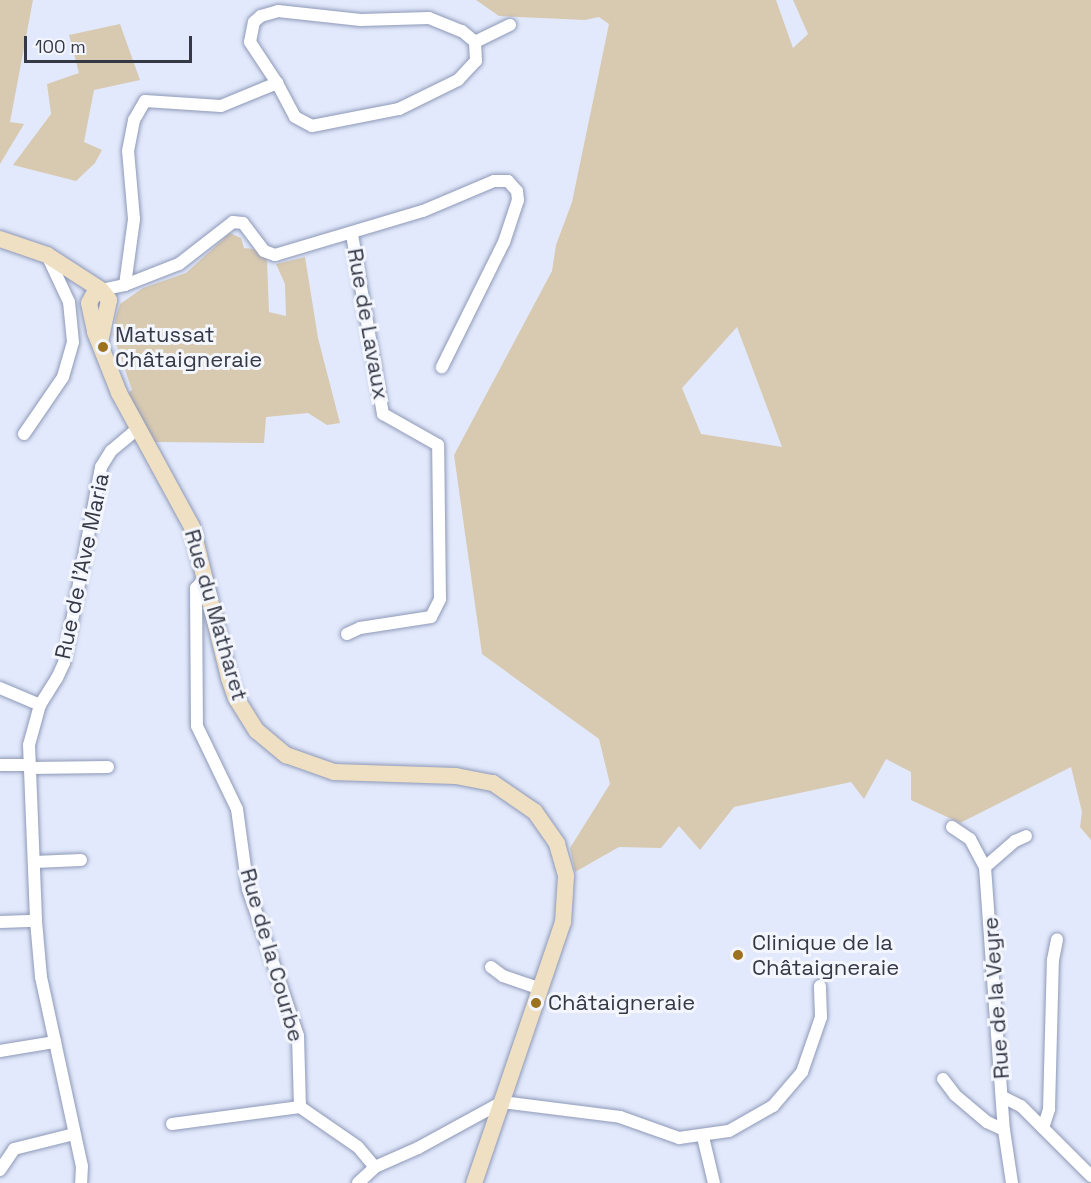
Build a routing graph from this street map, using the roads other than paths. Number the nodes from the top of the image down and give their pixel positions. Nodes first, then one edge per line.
1 (510, 25) dead end
2 (475, 42) junction
3 (277, 83) junction
4 (352, 234) junction
5 (0, 239) edge
6 (47, 255) junction
7 (125, 285) junction
8 (100, 298) junction
9 (442, 367) dead end
10 (137, 429) junction
11 (24, 434) dead end
12 (206, 577) junction
13 (347, 634) dead end
14 (0, 688) edge
15 (40, 705) junction
16 (0, 765) edge
17 (29, 767) junction
18 (108, 768) dead end
19 (952, 827) dead end
20 (1026, 836) dead end
21 (81, 860) dead end
22 (34, 862) junction
23 (986, 867) junction
24 (36, 921) junction
25 (0, 922) edge
26 (1057, 939) dead end
27 (491, 967) dead end
28 (820, 986) dead end
29 (541, 989) junction
30 (55, 1042) junction
31 (0, 1051) edge
32 (944, 1079) dead end
33 (1003, 1097) junction
34 (502, 1102) junction
35 (300, 1107) junction
36 (172, 1124) dead end
37 (1043, 1128) junction
38 (1004, 1130) junction
39 (74, 1134) junction
40 (703, 1137) junction
41 (375, 1167) junction
42 (0, 1170) edge
43 (1091, 1176) edge
44 (81, 1183) edge
45 (358, 1183) edge
46 (474, 1183) edge
47 (714, 1183) edge
48 (1012, 1183) edge

1 - 2 street
2 - 3 street
2 - 3 street
3 - 7 street
4 - 7 street
4 - 9 street
4 - 13 street, Rue de Lavaux
5 - 6 street
6 - 8 street
6 - 11 street
7 - 8 street
8 - 10 street, Rue du Matharet
10 - 12 street, Rue du Matharet
10 - 15 street, Rue de l'Ave Maria
12 - 29 street, Rue du Matharet
12 - 35 street, Rue de la Courbe
14 - 15 street
15 - 17 street, Rue de l'Ave Maria
16 - 17 street
17 - 18 street
17 - 22 street, Rue de l'Ave Maria
19 - 23 street, Rue de la Veyre
20 - 23 street
21 - 22 street
22 - 24 street, Rue de l'Ave Maria
23 - 33 street, Rue de la Veyre
24 - 25 street
24 - 30 street, Rue de l'Ave Maria
26 - 37 street
27 - 29 street
28 - 40 street
29 - 34 street, Rue du Matharet
30 - 31 street
30 - 39 street, Rue de l'Ave Maria
32 - 38 street
33 - 37 street
33 - 38 street, Rue de la Veyre
34 - 40 street
34 - 41 street
34 - 46 street, Rue du Matharet
35 - 36 street
35 - 41 street
37 - 43 street
38 - 48 street, Rue de la Veyre
39 - 42 street
39 - 44 street, Rue de l'Ave Maria
40 - 47 street
41 - 45 street

